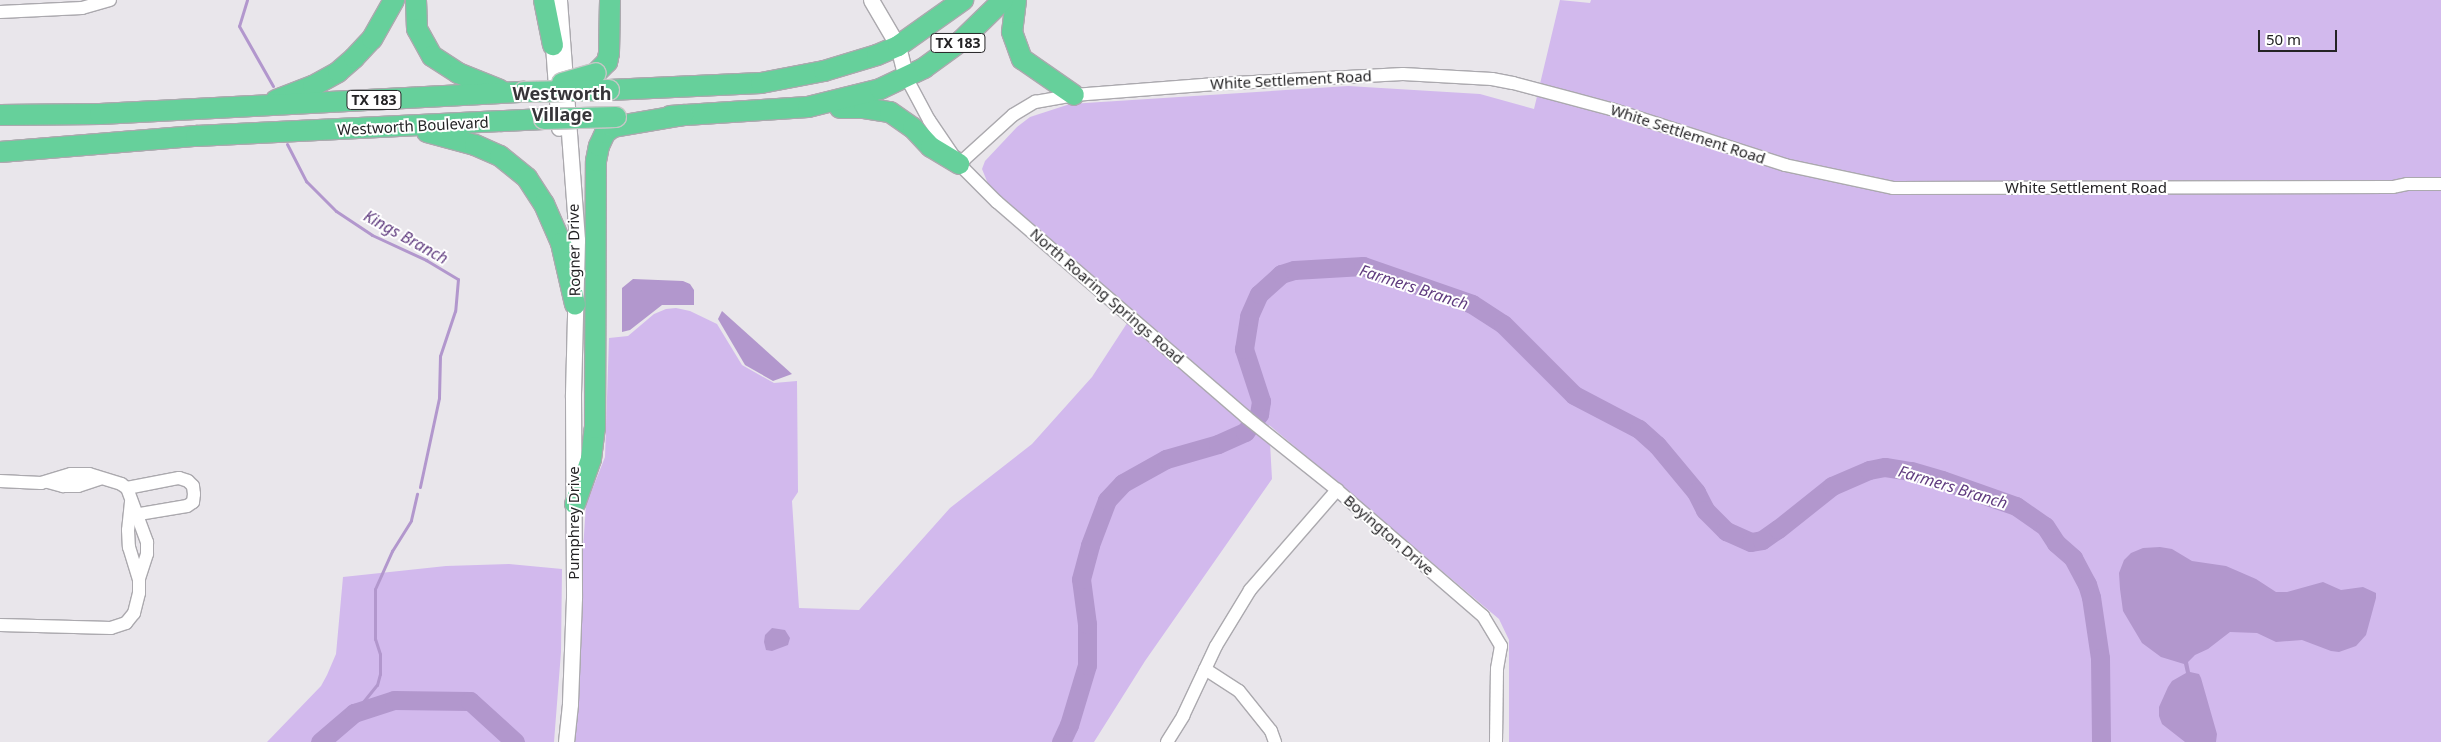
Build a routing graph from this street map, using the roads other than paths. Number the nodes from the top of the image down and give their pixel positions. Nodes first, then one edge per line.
1 (110, 0) edge
2 (394, 0) edge
3 (416, 0) edge
4 (544, 0) edge
5 (559, 0) edge
6 (610, 0) edge
7 (871, 0) edge
8 (963, 0) edge
9 (1003, 0) edge
10 (1016, 0) edge
11 (0, 12) edge
12 (553, 45) joint
13 (898, 46) junction
14 (906, 77) junction
15 (761, 83) junction
16 (515, 92) junction
17 (1074, 95) junction
18 (258, 107) junction
19 (796, 108) junction
20 (195, 110) junction
21 (762, 110) junction
22 (0, 115) edge
23 (43, 115) junction
24 (683, 115) junction
25 (393, 127) junction
26 (196, 136) junction
27 (46, 147) junction
28 (0, 152) edge
29 (959, 164) junction
30 (2441, 184) edge
31 (575, 304) junction
32 (0, 481) edge
33 (127, 488) junction
34 (1337, 490) junction
35 (131, 502) junction
36 (575, 504) junction
37 (139, 514) junction
38 (139, 579) junction
39 (0, 625) edge
40 (1205, 669) junction
41 (566, 742) edge
42 (1167, 742) edge
43 (1275, 742) edge
44 (1496, 742) edge

1 - 11 street
2 - 18 main road
3 - 16 main road
4 - 12 main road
5 - 31 street, Rogner Drive
6 - 16 main road, bridge
7 - 13 street
8 - 13 main road, Westworth Boulevard / TX 183
9 - 14 main road, Westworth Boulevard / TX 183
10 - 17 main road
12 - 31 street, Rogner Drive
13 - 14 street
13 - 15 main road, Westworth Boulevard / TX 183
14 - 19 main road, Westworth Boulevard / TX 183
14 - 29 street, North Roaring Springs Road
15 - 16 main road, Westworth Boulevard / TX 183, bridge
15 - 21 main road
16 - 18 main road, Westworth Boulevard / TX 183
17 - 29 street, White Settlement Road
17 - 30 street, White Settlement Road
18 - 20 main road, Westworth Boulevard / TX 183
19 - 21 main road, Westworth Boulevard / TX 183
19 - 29 main road
20 - 23 main road, Westworth Boulevard / TX 183
20 - 26 main road
21 - 24 main road, Westworth Boulevard / TX 183
22 - 23 main road, Westworth Boulevard / TX 183
23 - 27 main road
24 - 25 main road, Westworth Boulevard / TX 183, bridge
24 - 36 main road
25 - 26 main road, Westworth Boulevard / TX 183
25 - 31 main road
26 - 27 main road, Westworth Boulevard / TX 183
27 - 28 main road, Westworth Boulevard / TX 183
29 - 34 street, North Roaring Springs Road
31 - 36 street, Pumphrey Drive
32 - 33 street
33 - 35 street
33 - 37 street
34 - 40 street, Boyington Drive
34 - 44 street, Boyington Drive
35 - 37 street
35 - 38 street
36 - 41 street, Pumphrey Drive
37 - 38 street
38 - 39 street
40 - 42 street, Boyington Drive
40 - 43 street

